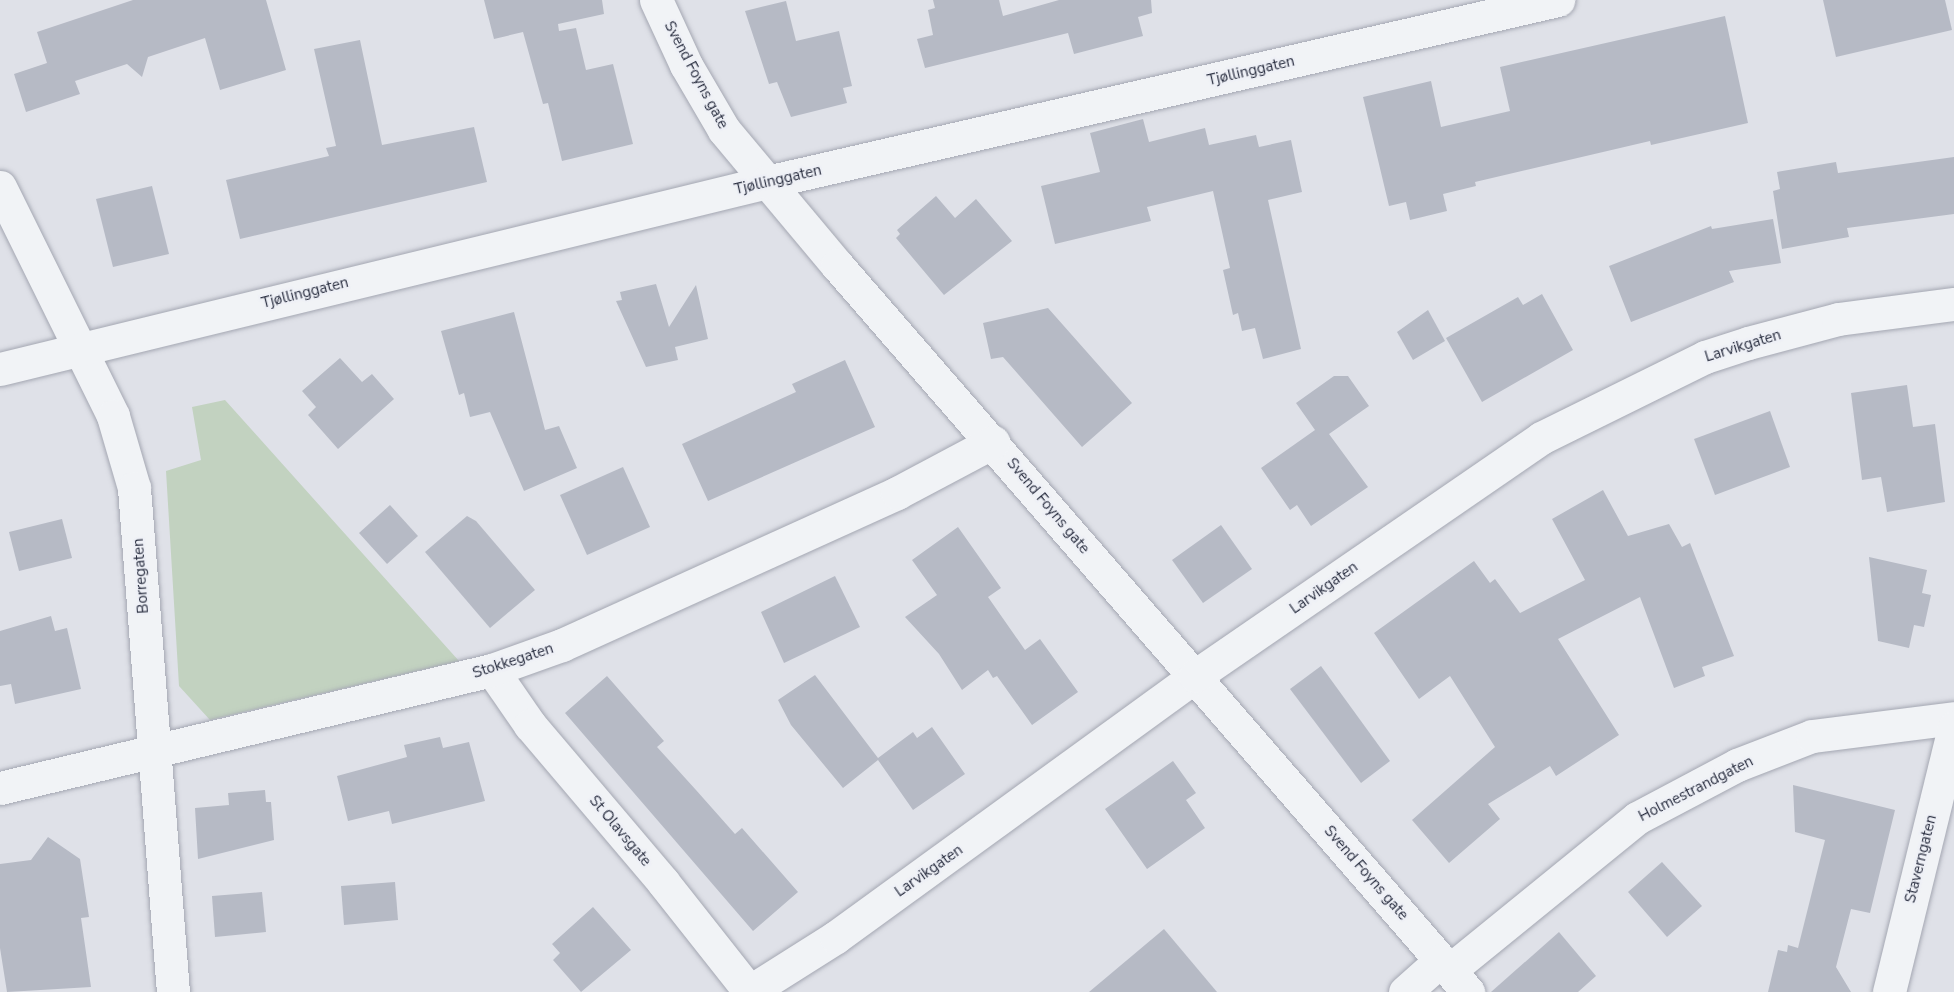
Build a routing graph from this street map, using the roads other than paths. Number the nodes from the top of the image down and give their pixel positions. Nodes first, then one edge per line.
1 (656, 0) edge
2 (1558, 0) edge
3 (767, 182) junction
4 (0, 187) edge
5 (1954, 304) edge
6 (81, 350) junction
7 (0, 369) edge
8 (993, 442) junction
9 (492, 670) junction
10 (1196, 676) junction
11 (1954, 718) edge
12 (1954, 727) edge
13 (154, 750) junction
14 (0, 788) edge
15 (1453, 974) edge
16 (173, 992) edge
17 (749, 992) edge
18 (1405, 992) edge
19 (1889, 992) edge

1 - 3 street, Svend Foyns gate
2 - 3 street, Tjøllinggaten
3 - 6 street, Tjøllinggaten
3 - 8 street, Svend Foyns gate
4 - 6 street, Borregaten
5 - 10 street, Larvikgaten
6 - 7 street, Tjøllinggaten
6 - 13 street, Borregaten
8 - 9 street, Stokkegaten
8 - 10 street, Svend Foyns gate
9 - 13 street, Stokkegaten
9 - 17 street, St Olavsgate
10 - 15 street, Svend Foyns gate
10 - 17 street, Larvikgaten
11 - 15 street, Holmestrandgaten
12 - 19 street, Staverngaten
13 - 14 street, Stokkegaten
13 - 16 street, Borregaten
15 - 18 street, Holmestrandgaten

